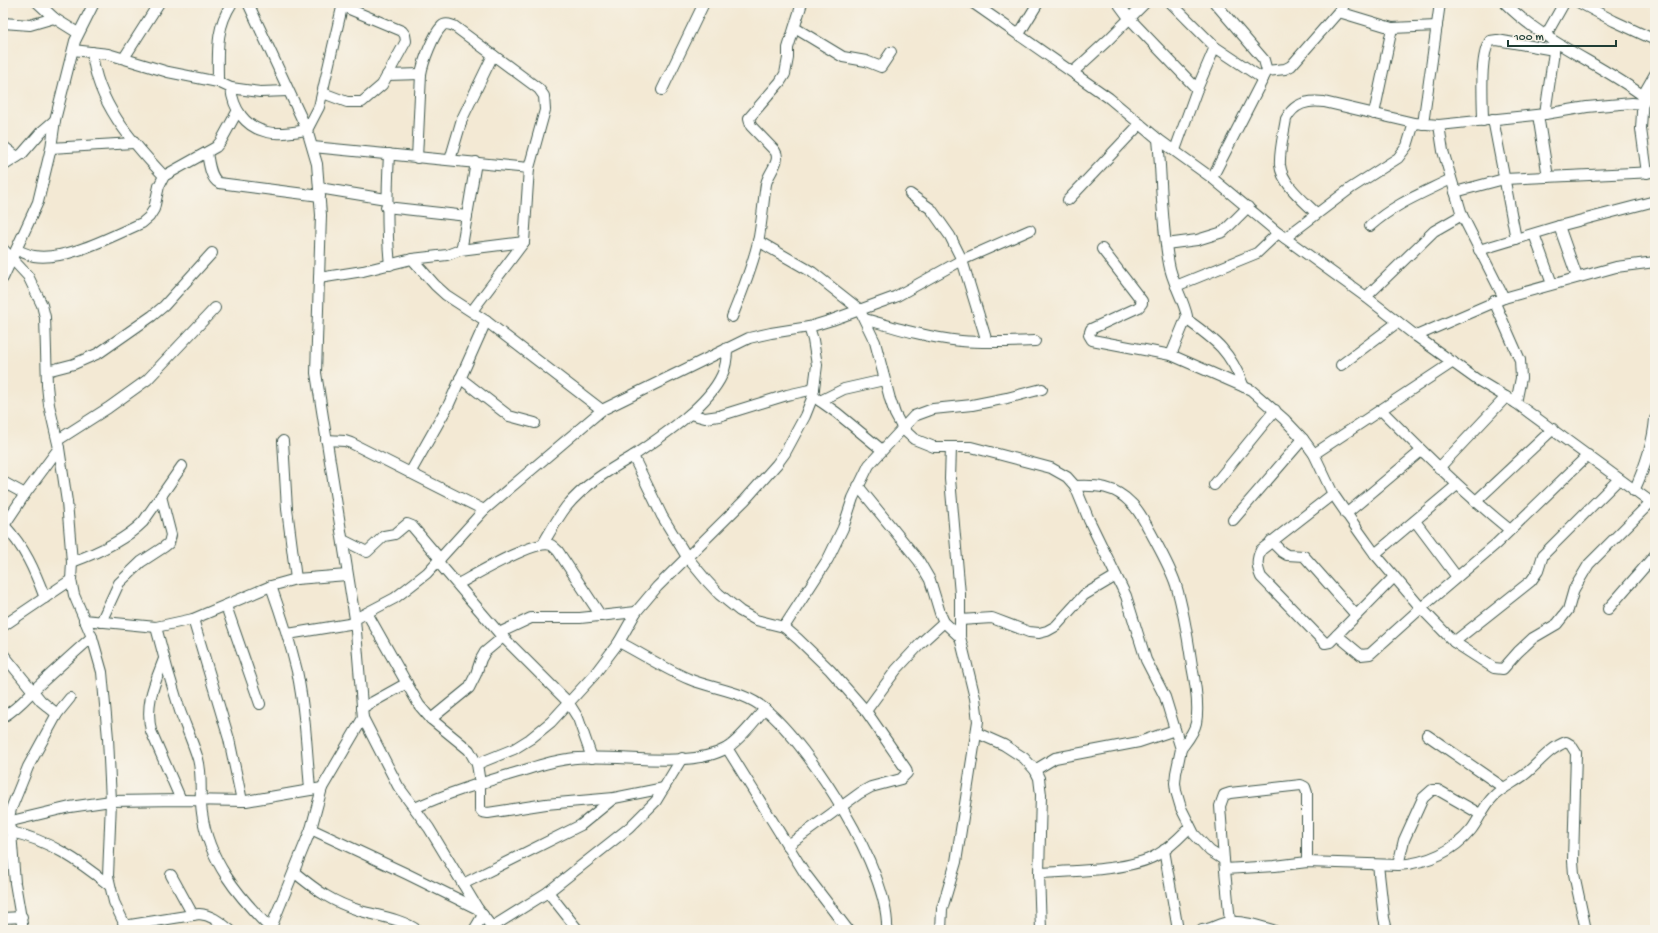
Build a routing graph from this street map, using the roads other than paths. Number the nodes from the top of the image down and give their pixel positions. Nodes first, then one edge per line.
1 (38, 3) edge
2 (94, 3) edge
3 (159, 3) edge
4 (232, 3) edge
5 (248, 3) edge
6 (704, 3) edge
7 (802, 3) edge
8 (973, 3) edge
9 (1038, 3) edge
10 (1118, 3) edge
11 (1145, 3) edge
12 (1171, 3) edge
13 (1215, 3) edge
14 (1346, 3) edge
15 (1440, 3) edge
16 (1505, 3) edge
17 (1564, 3) edge
18 (1580, 3) edge
19 (342, 5) edge
20 (1339, 12) junction
21 (54, 18) junction
22 (1129, 18) junction
23 (3, 23) edge
24 (1437, 26) junction
25 (795, 28) junction
26 (1392, 28) junction
27 (78, 33) junction
28 (1019, 34) junction
29 (1546, 35) junction
30 (1655, 40) edge
31 (1555, 45) junction
32 (1215, 47) junction
33 (73, 50) junction
34 (92, 52) junction
35 (892, 52) dead end
36 (493, 55) junction
37 (124, 58) junction
38 (1073, 72) junction
39 (421, 74) junction
40 (1655, 74) edge
41 (387, 75) junction
42 (1265, 75) junction
43 (218, 82) junction
44 (231, 88) junction
45 (1197, 89) junction
46 (662, 90) dead end
47 (288, 91) junction
48 (323, 93) junction
49 (1643, 99) junction
50 (1655, 100) edge
51 (237, 112) junction
52 (1374, 114) junction
53 (1542, 114) junction
54 (55, 120) junction
55 (1488, 120) junction
56 (1140, 124) junction
57 (1418, 124) junction
58 (1439, 125) junction
59 (307, 130) junction
60 (1158, 138) junction
61 (133, 143) junction
62 (3, 146) edge
63 (313, 147) junction
64 (51, 148) junction
65 (1175, 150) junction
66 (207, 153) junction
67 (388, 154) junction
68 (17, 157) junction
69 (417, 158) junction
70 (450, 160) junction
71 (476, 162) junction
72 (3, 166) edge
73 (529, 168) junction
74 (1651, 172) edge
75 (164, 176) junction
76 (1548, 177) junction
77 (1212, 178) junction
78 (1451, 179) junction
79 (1504, 179) junction
80 (320, 192) junction
81 (1455, 192) junction
82 (910, 194) dead end
83 (1068, 200) dead end
84 (1655, 201) edge
85 (386, 203) junction
86 (1248, 207) junction
87 (1316, 213) junction
88 (1462, 215) junction
89 (467, 216) junction
90 (1370, 226) dead end
91 (1560, 226) junction
92 (1030, 230) dead end
93 (1534, 234) junction
94 (1281, 235) junction
95 (1516, 239) junction
96 (758, 241) junction
97 (524, 242) junction
98 (1166, 244) junction
99 (3, 249) edge
100 (1102, 249) dead end
101 (460, 250) junction
102 (1479, 250) junction
103 (212, 253) dead end
104 (14, 254) junction
105 (412, 259) junction
106 (962, 260) junction
107 (1655, 262) edge
108 (390, 265) junction
109 (3, 277) edge
110 (1577, 277) junction
111 (319, 278) junction
112 (1552, 284) junction
113 (1176, 286) junction
114 (1366, 296) junction
115 (1499, 299) junction
116 (215, 308) dead end
117 (859, 310) junction
118 (472, 311) junction
119 (732, 317) dead end
120 (1186, 319) junction
121 (865, 320) junction
122 (486, 321) junction
123 (1398, 322) junction
124 (809, 327) junction
125 (1416, 336) junction
126 (987, 342) junction
127 (1035, 342) dead end
128 (727, 348) junction
129 (1171, 355) junction
130 (1453, 362) junction
131 (1341, 364) dead end
132 (47, 371) junction
133 (460, 378) junction
134 (884, 380) junction
135 (1244, 387) junction
136 (1042, 389) dead end
137 (815, 395) junction
138 (1506, 397) junction
139 (1516, 403) junction
140 (602, 410) junction
141 (1275, 410) junction
142 (1381, 410) junction
143 (690, 414) junction
144 (1655, 418) edge
145 (535, 423) dead end
146 (1655, 424) edge
147 (903, 429) junction
148 (1553, 430) junction
149 (1303, 439) junction
150 (326, 440) junction
151 (283, 441) dead end
152 (58, 444) junction
153 (951, 447) junction
154 (882, 450) junction
155 (1421, 451) junction
156 (1314, 454) junction
157 (1588, 455) junction
158 (633, 456) junction
159 (182, 466) dead end
160 (1438, 468) junction
161 (410, 473) junction
162 (1619, 479) junction
163 (3, 482) edge
164 (1214, 485) dead end
165 (1458, 485) junction
166 (858, 486) junction
167 (1075, 486) junction
168 (1634, 491) junction
169 (25, 494) junction
170 (1333, 494) junction
171 (161, 496) junction
172 (1475, 502) junction
173 (1653, 504) edge
174 (484, 510) junction
175 (1346, 514) junction
176 (1233, 520) dead end
177 (1416, 521) junction
178 (4, 526) edge
179 (1510, 530) junction
180 (343, 540) junction
181 (1271, 541) junction
182 (543, 544) junction
183 (1375, 554) junction
184 (1655, 555) edge
185 (688, 557) junction
186 (439, 560) junction
187 (72, 562) junction
188 (347, 575) junction
189 (1116, 576) junction
190 (1457, 576) junction
191 (1394, 577) junction
192 (71, 580) junction
193 (296, 580) junction
194 (458, 584) junction
195 (271, 586) junction
196 (45, 598) junction
197 (226, 606) junction
198 (1421, 608) junction
199 (1608, 609) dead end
200 (636, 612) junction
201 (366, 613) junction
202 (1356, 615) junction
203 (601, 616) junction
204 (193, 619) junction
205 (84, 620) junction
206 (960, 620) junction
207 (355, 621) junction
208 (101, 622) junction
209 (944, 622) junction
210 (3, 626) edge
211 (156, 626) junction
212 (784, 627) junction
213 (288, 634) junction
214 (501, 635) junction
215 (1337, 635) junction
216 (92, 637) junction
217 (960, 637) junction
218 (619, 642) junction
219 (1454, 642) junction
220 (3, 654) edge
221 (164, 659) junction
222 (407, 683) junction
223 (33, 691) junction
224 (70, 698) dead end
225 (568, 702) junction
226 (260, 704) dead end
227 (765, 709) junction
228 (866, 711) junction
229 (362, 713) junction
230 (57, 714) junction
231 (3, 717) edge
232 (431, 719) junction
233 (1174, 730) junction
234 (977, 733) junction
235 (1427, 735) dead end
236 (727, 748) junction
237 (1181, 750) junction
238 (592, 758) junction
239 (682, 758) junction
240 (477, 764) junction
241 (1034, 770) junction
242 (480, 783) junction
243 (322, 788) junction
244 (664, 788) junction
245 (1504, 788) junction
246 (310, 790) junction
247 (614, 798) junction
248 (181, 800) junction
249 (200, 800) junction
250 (111, 801) junction
251 (242, 801) junction
252 (842, 807) junction
253 (415, 808) junction
254 (1480, 814) junction
255 (7, 826) edge
256 (1190, 827) junction
257 (311, 829) junction
258 (787, 846) junction
259 (1164, 850) junction
260 (1307, 862) junction
261 (1224, 865) junction
262 (1378, 865) junction
263 (1398, 866) junction
264 (294, 872) junction
265 (1039, 872) junction
266 (172, 875) dead end
267 (464, 884) junction
268 (109, 885) junction
269 (548, 892) junction
270 (480, 912) junction
271 (193, 915) junction
272 (22, 917) junction
273 (3, 918) edge
274 (1230, 922) junction
275 (124, 928) edge
276 (493, 928) edge
277 (270, 929) edge
278 (23, 930) edge
279 (230, 930) edge
280 (417, 930) edge
281 (474, 930) edge
282 (578, 930) edge
283 (848, 930) edge
284 (887, 930) edge
285 (942, 930) edge
286 (1041, 930) edge
287 (1178, 930) edge
288 (1207, 930) edge
289 (1273, 930) edge
290 (1388, 930) edge
291 (1586, 930) edge

1 - 21 street
2 - 27 street
3 - 37 street
4 - 43 street
5 - 47 street
6 - 46 street
7 - 25 street
8 - 28 street
9 - 28 street
10 - 22 street
11 - 22 street
12 - 32 street
13 - 42 street
14 - 20 street
15 - 24 street
16 - 29 street
17 - 29 street
18 - 30 street
19 - 41 street
19 - 48 street
20 - 26 street
20 - 42 street
21 - 23 street
21 - 27 street
22 - 38 street
22 - 45 street
24 - 26 street
24 - 57 street
25 - 35 street
25 - 96 street
26 - 52 street
27 - 33 street
28 - 38 street
29 - 31 street
31 - 49 street
31 - 53 street
31 - 55 street
32 - 42 street
32 - 45 street
33 - 34 street
33 - 54 street
34 - 37 street
34 - 61 street
36 - 39 street
36 - 70 street
36 - 73 street
37 - 43 street
38 - 56 street
39 - 41 street
39 - 69 street
40 - 49 street
41 - 48 street
42 - 77 street
43 - 44 street
44 - 47 street
44 - 51 street
45 - 65 street
47 - 59 street
48 - 59 street
49 - 50 street
49 - 53 street
49 - 74 street
51 - 59 street
51 - 66 street
52 - 57 street
52 - 87 street
53 - 55 street
53 - 76 street
54 - 64 street
54 - 68 street
55 - 58 street
55 - 79 street
56 - 60 street
56 - 83 street
57 - 58 street
57 - 87 street
58 - 78 street
59 - 63 street
60 - 65 street
60 - 98 street
61 - 64 street
61 - 75 street
62 - 68 street
63 - 67 street
63 - 80 street
64 - 104 street
65 - 77 street
66 - 75 street
66 - 80 street
67 - 69 street
67 - 85 street
68 - 72 street
69 - 70 street
70 - 71 street
71 - 73 street
71 - 89 street
73 - 97 street
74 - 76 street
75 - 104 street
76 - 79 street
77 - 86 street
78 - 81 street
78 - 90 street
79 - 81 street
79 - 95 street
80 - 85 street
80 - 111 street
81 - 88 street
82 - 106 street
84 - 91 street
85 - 89 street
85 - 108 street
86 - 94 street
86 - 98 street
87 - 94 street
88 - 102 street
88 - 114 street
89 - 101 street
91 - 93 street
91 - 110 street
92 - 106 street
93 - 95 street
93 - 112 street
94 - 113 street
94 - 114 street
95 - 102 street
96 - 117 street
96 - 119 street
97 - 101 street
97 - 118 street
98 - 113 street
99 - 104 street
100 - 129 street
101 - 105 street
102 - 115 street
103 - 132 street
104 - 109 street
104 - 132 street
105 - 108 street
105 - 118 street
106 - 117 street
106 - 126 street
107 - 110 street
108 - 111 street
110 - 112 street
111 - 150 street
112 - 115 street
113 - 120 street
114 - 123 street
115 - 125 street
115 - 139 street
116 - 152 street
117 - 121 street
117 - 124 street
118 - 122 street
120 - 129 street
120 - 135 street
121 - 126 street
121 - 134 street
122 - 133 street
122 - 140 street
123 - 125 street
123 - 131 street
124 - 128 street
124 - 137 street
125 - 130 street
126 - 127 street
128 - 140 street
128 - 143 street
129 - 135 street
130 - 138 street
130 - 142 street
132 - 152 street
133 - 145 street
133 - 161 street
134 - 137 street
134 - 147 street
135 - 141 street
136 - 147 street
137 - 143 street
137 - 154 street
137 - 185 street
138 - 139 street
138 - 160 street
139 - 148 street
140 - 174 street
141 - 149 street
141 - 164 street
142 - 155 street
142 - 156 street
143 - 158 street
144 - 146 street
146 - 168 street
147 - 153 street
147 - 154 street
148 - 157 street
148 - 172 street
149 - 156 street
149 - 176 street
150 - 161 street
150 - 180 street
151 - 193 street
152 - 169 street
152 - 187 street
153 - 167 street
153 - 206 street
154 - 166 street
155 - 160 street
155 - 175 street
156 - 170 street
157 - 162 street
157 - 179 street
158 - 182 street
158 - 185 street
159 - 171 street
160 - 165 street
161 - 174 street
162 - 168 street
162 - 219 street
163 - 169 street
165 - 172 street
165 - 177 street
166 - 209 street
166 - 212 street
167 - 189 street
167 - 237 street
168 - 173 street
169 - 178 street
170 - 175 street
170 - 181 street
171 - 187 street
171 - 208 street
172 - 179 street
173 - 219 street
174 - 186 street
175 - 183 street
177 - 183 street
177 - 190 street
178 - 196 street
179 - 190 street
180 - 186 street
180 - 188 street
181 - 202 street
181 - 215 street
182 - 194 street
182 - 203 street
183 - 191 street
184 - 199 street
185 - 200 street
185 - 212 street
186 - 194 street
186 - 201 street
187 - 192 street
188 - 193 street
188 - 207 street
189 - 206 street
189 - 233 street
190 - 198 street
191 - 198 street
191 - 202 street
192 - 196 street
192 - 205 street
193 - 195 street
194 - 214 street
195 - 197 street
195 - 213 street
196 - 210 street
197 - 204 street
197 - 226 street
198 - 215 street
198 - 219 street
200 - 203 street
200 - 218 street
201 - 207 street
201 - 222 street
202 - 215 street
203 - 214 street
204 - 211 street
204 - 251 street
205 - 208 street
205 - 216 street
206 - 217 street
207 - 213 street
207 - 229 street
208 - 211 street
209 - 217 street
209 - 228 street
211 - 221 street
212 - 228 street
213 - 246 street
214 - 225 street
214 - 232 street
216 - 223 street
216 - 250 street
217 - 234 street
218 - 225 street
218 - 227 street
220 - 223 street
221 - 248 street
221 - 249 street
222 - 229 street
222 - 232 street
223 - 230 street
223 - 231 street
224 - 230 street
225 - 238 street
225 - 240 street
227 - 236 street
227 - 252 street
228 - 252 street
229 - 243 street
229 - 253 street
230 - 255 street
232 - 240 street
233 - 237 street
233 - 241 street
234 - 241 street
234 - 285 street
235 - 245 street
236 - 239 street
236 - 258 street
237 - 256 street
238 - 239 street
238 - 242 street
239 - 244 street
240 - 242 street
241 - 265 street
242 - 247 street
242 - 253 street
243 - 246 street
243 - 257 street
244 - 247 street
244 - 269 street
245 - 254 street
245 - 291 street
246 - 251 street
247 - 267 street
248 - 249 street
248 - 250 street
249 - 251 street
249 - 277 street
250 - 255 street
250 - 268 street
252 - 258 street
252 - 284 street
253 - 267 street
254 - 263 street
254 - 263 street
255 - 268 street
255 - 272 street
256 - 259 street
256 - 261 street
257 - 264 street
257 - 270 street
258 - 283 street
259 - 265 street
259 - 287 street
260 - 261 street
260 - 261 street
260 - 262 street
261 - 274 street
262 - 263 street
262 - 290 street
264 - 277 street
264 - 280 street
265 - 286 street
266 - 271 street
267 - 270 street
268 - 275 street
269 - 276 street
269 - 282 street
270 - 276 street
270 - 281 street
271 - 275 street
271 - 279 street
272 - 273 street
272 - 278 street
274 - 288 street
274 - 289 street

